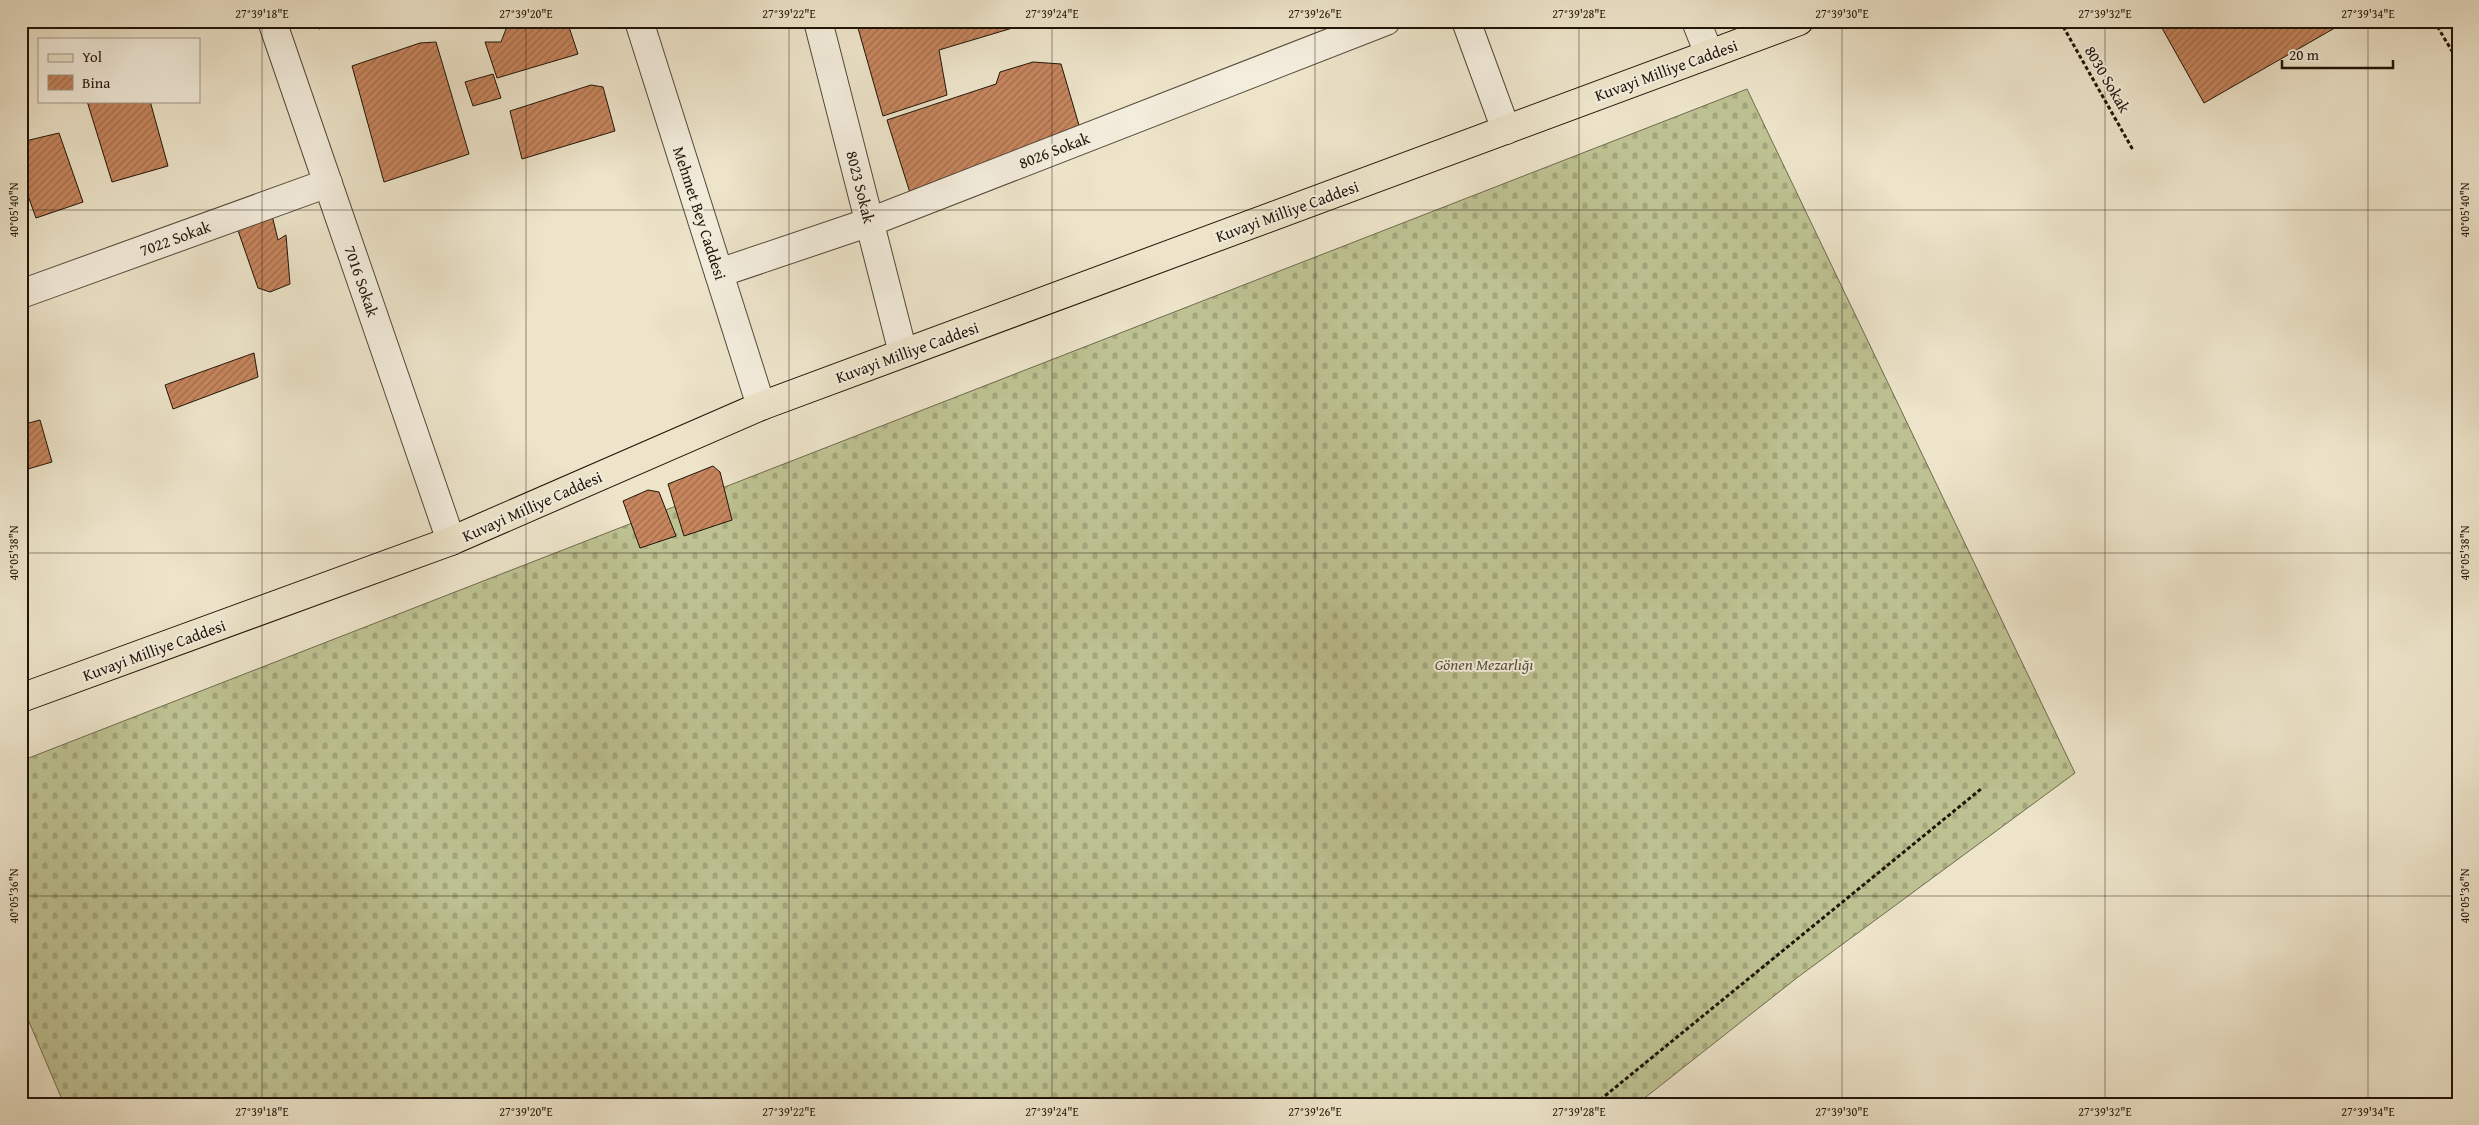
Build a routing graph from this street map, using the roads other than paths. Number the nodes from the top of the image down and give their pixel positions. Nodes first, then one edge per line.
1 (272, 21) edge
2 (639, 21) edge
3 (818, 21) edge
4 (1386, 21) edge
5 (1466, 21) edge
6 (1696, 21) edge
7 (1799, 21) edge
8 (1709, 54) junction
9 (1506, 130) junction
10 (328, 183) junction
11 (870, 222) junction
12 (719, 274) junction
13 (21, 294) edge
14 (904, 353) junction
15 (761, 406) junction
16 (452, 541) junction
17 (21, 698) edge

1 - 10 street, 7016 Sokak
2 - 12 street, Mehmet Bey Caddesi
3 - 11 street, 8023 Sokak
4 - 11 street, 8026 Sokak
5 - 9 street
6 - 8 street
7 - 8 main road, Kuvayi Milliye Caddesi
8 - 9 main road, Kuvayi Milliye Caddesi
9 - 14 main road, Kuvayi Milliye Caddesi
10 - 13 street, 7022 Sokak
10 - 16 street, 7016 Sokak
11 - 12 street, 8026 Sokak
11 - 14 street, 8023 Sokak
12 - 15 street, Mehmet Bey Caddesi
14 - 15 main road, Kuvayi Milliye Caddesi
15 - 16 main road, Kuvayi Milliye Caddesi
16 - 17 main road, Kuvayi Milliye Caddesi

